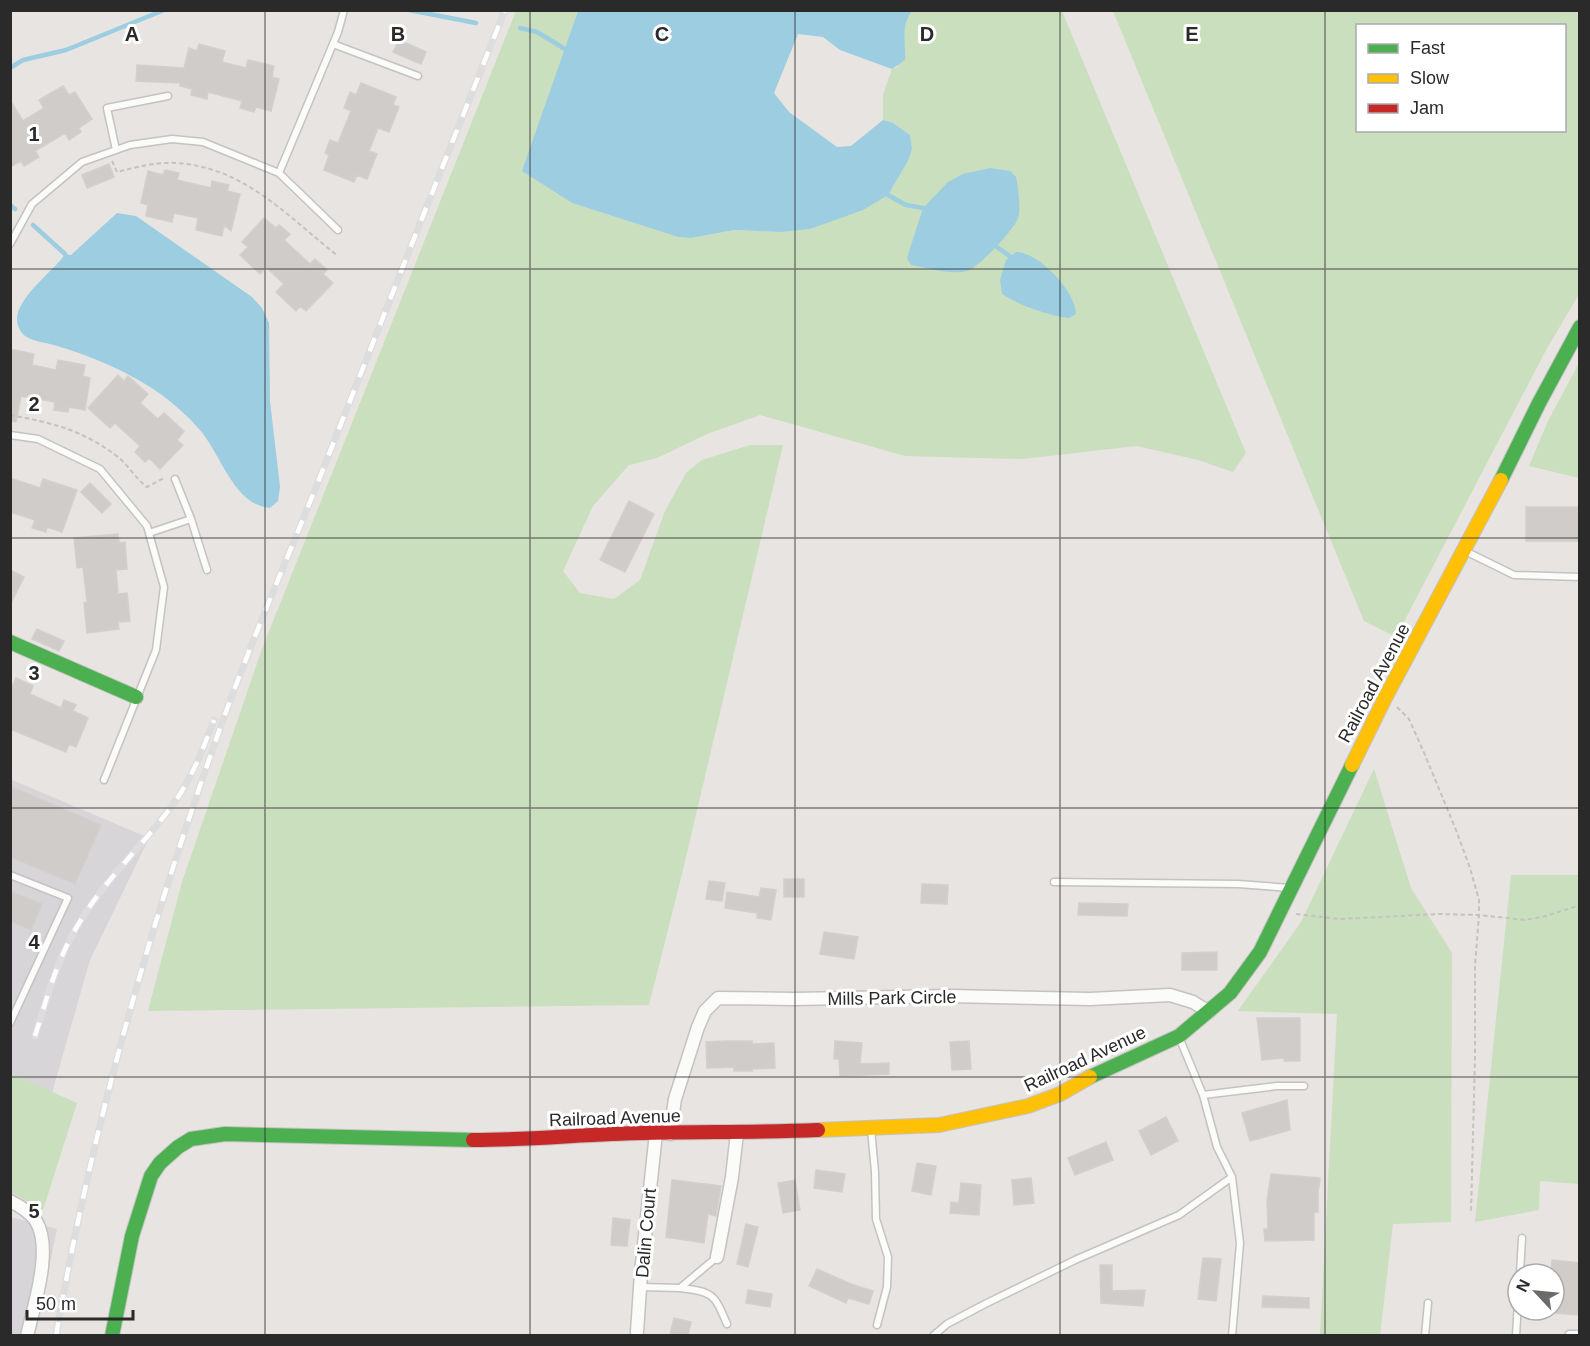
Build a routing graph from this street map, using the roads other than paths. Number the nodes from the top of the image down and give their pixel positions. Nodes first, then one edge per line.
1 (344, 10) edge
2 (333, 44) junction
3 (418, 76) dead end
4 (168, 96) dead end
5 (112, 151) junction
6 (279, 173) junction
7 (338, 230) dead end
8 (10, 244) edge
9 (1580, 327) edge
10 (10, 435) edge
11 (175, 479) road end
12 (190, 519) junction
13 (149, 533) junction
14 (1463, 551) junction
15 (207, 570) dead end
16 (1580, 577) edge
17 (10, 642) edge
18 (136, 698) junction
19 (104, 780) dead end
20 (10, 875) edge
21 (1054, 882) dead end
22 (1291, 888) junction
23 (1209, 1011) junction
24 (10, 1023) edge
25 (1179, 1036) junction
26 (1304, 1086) dead end
27 (1203, 1095) junction
28 (870, 1128) junction
29 (656, 1133) junction
30 (736, 1133) junction
31 (670, 1134) junction
32 (1232, 1177) junction
33 (10, 1201) edge
34 (1522, 1238) dead end
35 (717, 1257) joint
36 (1521, 1262) edge
37 (641, 1287) junction
38 (680, 1288) junction
39 (1428, 1303) dead end
40 (727, 1324) dead end
41 (878, 1325) dead end
42 (638, 1332) dead end
43 (1580, 1334) edge
44 (27, 1335) edge
45 (112, 1335) edge
46 (933, 1335) edge
47 (1232, 1335) edge
48 (1425, 1335) edge
49 (1569, 1335) edge

1 - 2 lane
2 - 3 lane
2 - 6 lane
4 - 5 lane
5 - 6 lane
5 - 8 lane
6 - 7 lane
9 - 14 street, Railroad Avenue
10 - 13 lane
11 - 12 lane
12 - 13 lane
12 - 15 lane
13 - 18 lane
14 - 16 lane
14 - 22 street, Railroad Avenue
17 - 18 street
18 - 19 lane
20 - 24 lane
21 - 22 lane
22 - 23 street, Railroad Avenue
23 - 25 street, Railroad Avenue
23 - 31 street, Mills Park Circle
25 - 27 lane
25 - 28 street, Railroad Avenue
26 - 27 lane
27 - 32 lane
28 - 30 street, Railroad Avenue
28 - 41 lane
29 - 31 street, Railroad Avenue
29 - 37 street, Dalin Court
29 - 45 street, Railroad Avenue
30 - 31 street, Railroad Avenue
30 - 35 street
32 - 46 lane
32 - 47 lane
33 - 44 street
34 - 36 lane
35 - 38 lane
37 - 38 lane
37 - 42 street, Dalin Court
38 - 40 lane
39 - 48 lane
43 - 49 lane

